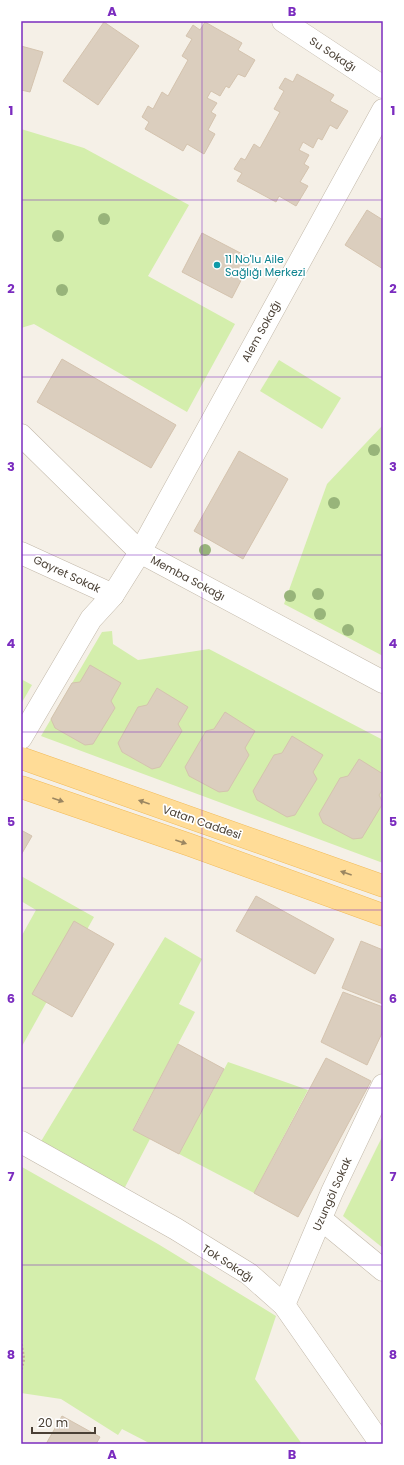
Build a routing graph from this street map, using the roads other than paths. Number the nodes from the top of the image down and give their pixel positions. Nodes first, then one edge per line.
1 (283, 21) edge
2 (383, 87) edge
3 (383, 110) edge
4 (21, 435) edge
5 (140, 552) junction
6 (21, 553) edge
7 (113, 595) junction
8 (383, 682) edge
9 (21, 738) edge
10 (21, 758) edge
11 (21, 787) edge
12 (383, 886) edge
13 (383, 915) edge
14 (383, 1085) edge
15 (21, 1142) edge
16 (321, 1219) junction
17 (383, 1270) edge
18 (284, 1305) junction
19 (381, 1444) edge

1 - 2 street, Su Sokağı
3 - 5 street, Alem Sokağı
4 - 5 street, Memba Sokağı
5 - 7 street, Alem Sokağı
5 - 8 street, Memba Sokağı
6 - 7 street, Gayret Sokak
7 - 9 street, Alem Sokağı
12 -> 10 main road, Vatan Caddesi
11 -> 13 main road
14 - 16 street, Uzungöl Sokak
15 - 18 street, Tok Sokağı
16 - 17 street
16 - 18 street, Uzungöl Sokak
18 - 19 street, Tok Sokağı

